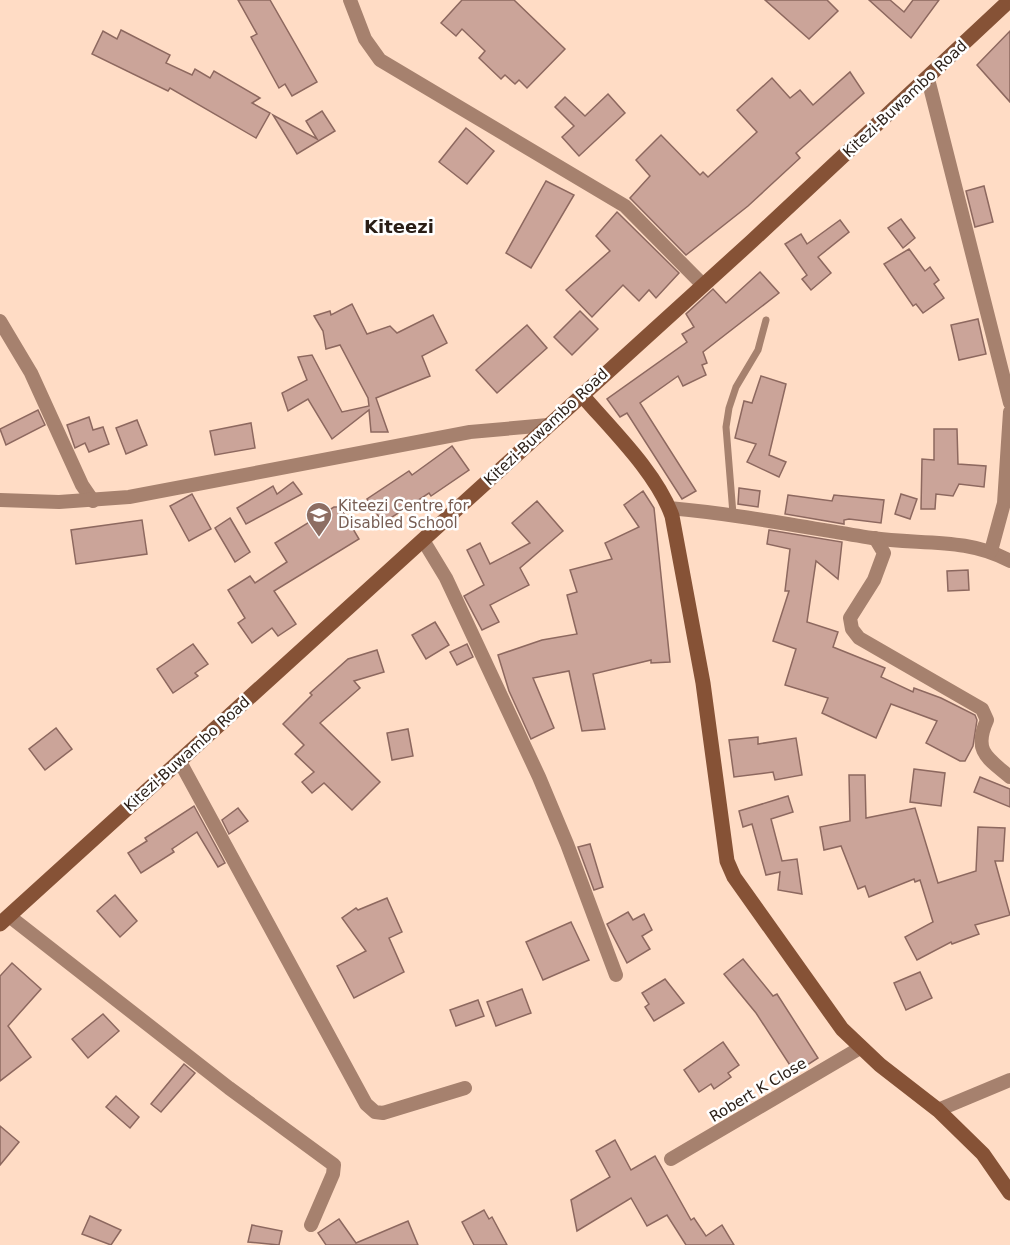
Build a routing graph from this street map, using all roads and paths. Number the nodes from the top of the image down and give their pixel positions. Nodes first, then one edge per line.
1 (350, 0) edge
2 (1010, 0) edge
3 (928, 78) junction
4 (703, 285) junction
5 (766, 320) dead end
6 (0, 321) edge
7 (581, 394) junction
8 (1010, 403) edge
9 (1010, 412) edge
10 (549, 425) junction
11 (0, 500) edge
12 (93, 501) junction
13 (669, 508) junction
14 (733, 514) junction
15 (875, 538) junction
16 (423, 540) junction
17 (990, 551) junction
18 (1010, 561) edge
19 (179, 760) junction
20 (1010, 777) edge
21 (4, 920) edge
22 (616, 975) dead end
23 (860, 1048) junction
24 (1010, 1080) edge
25 (465, 1088) dead end
26 (939, 1110) junction
27 (672, 1159) dead end
28 (1010, 1193) edge
29 (311, 1225) dead end

1 - 4 street
2 - 3 street, Kitezi-Buwambo Road
3 - 4 street, Kitezi-Buwambo Road
3 - 8 street
4 - 7 street, Kitezi-Buwambo Road
5 - 14 lane
6 - 12 street
7 - 10 street, Kitezi-Buwambo Road
7 - 13 street
9 - 17 street
10 - 12 street
10 - 16 street, Kitezi-Buwambo Road
11 - 12 street
13 - 14 street
13 - 23 street
14 - 15 street
15 - 17 street
15 - 20 street
16 - 19 street, Kitezi-Buwambo Road
16 - 22 street
17 - 18 street
19 - 21 street, Kitezi-Buwambo Road
19 - 25 street
21 - 29 street
23 - 26 street
23 - 27 street, Robert K Close
24 - 26 street
26 - 28 street

